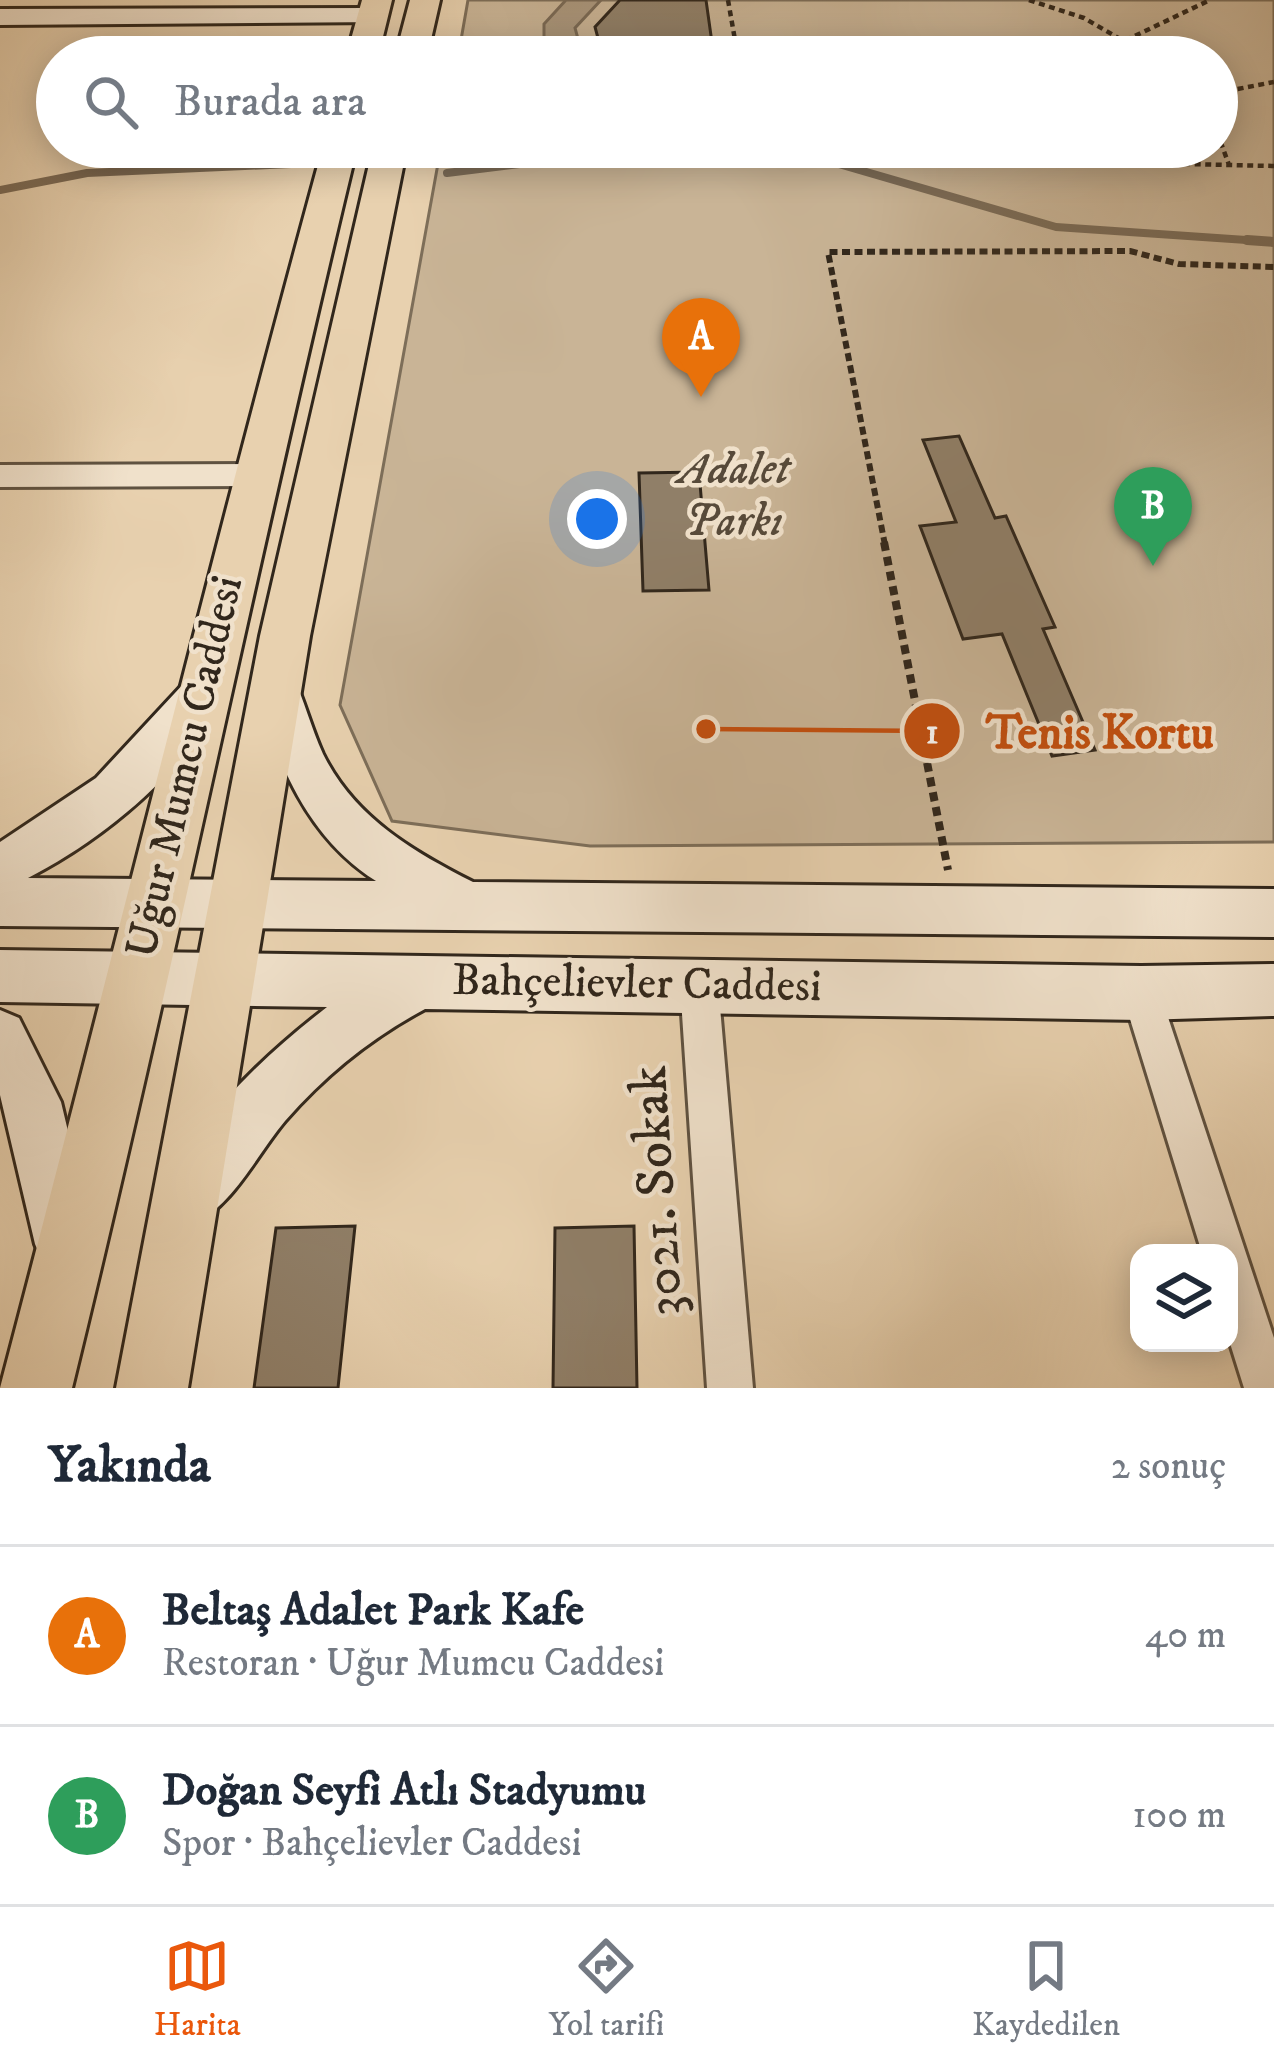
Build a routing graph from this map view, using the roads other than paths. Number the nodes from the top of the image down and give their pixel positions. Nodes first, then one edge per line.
1 (425, 0) edge
2 (375, 8) edge
3 (0, 17) edge
4 (416, 36) edge
5 (335, 168) edge
6 (386, 168) edge
7 (0, 476) edge
8 (255, 476) junction
9 (276, 687) junction
10 (205, 691) junction
11 (0, 867) edge
12 (0, 902) edge
13 (236, 902) junction
14 (153, 903) junction
15 (468, 905) junction
16 (1274, 914) edge
17 (0, 976) edge
18 (224, 980) junction
19 (134, 981) junction
20 (423, 981) junction
21 (699, 984) junction
22 (1274, 990) edge
23 (1141, 993) junction
24 (0, 1037) edge
25 (187, 1203) junction
26 (1221, 1244) edge
27 (69, 1262) junction
28 (1238, 1296) edge
29 (36, 1388) edge
30 (152, 1388) edge
31 (730, 1388) edge
32 (1268, 1388) edge

1 - 4 main road
2 - 3 street
5 - 8 main road, Uğur Mumcu Caddesi
6 - 9 main road, Uğur Mumcu Caddesi
7 - 8 street
8 - 10 main road, Uğur Mumcu Caddesi
9 - 13 main road, Uğur Mumcu Caddesi
9 - 15 street
10 - 11 street
10 - 14 main road, Uğur Mumcu Caddesi
12 - 14 street, Bahçelievler Caddesi
13 - 14 street, Bahçelievler Caddesi
13 - 15 street, Bahçelievler Caddesi
13 - 18 main road, Uğur Mumcu Caddesi
14 - 19 main road, Uğur Mumcu Caddesi
15 - 16 street, Bahçelievler Caddesi
17 - 19 street, Bahçelievler Caddesi
18 - 19 street, Bahçelievler Caddesi
18 - 20 street, Bahçelievler Caddesi
18 - 25 main road, Uğur Mumcu Caddesi
19 - 27 main road, Uğur Mumcu Caddesi
20 - 21 street, Bahçelievler Caddesi
20 - 25 street
21 - 23 street, Bahçelievler Caddesi
21 - 31 street, 3021. Sokak
22 - 23 street, Bahçelievler Caddesi
23 - 26 street
24 - 27 street
25 - 30 main road, Uğur Mumcu Caddesi
27 - 29 main road, Uğur Mumcu Caddesi
28 - 32 street

